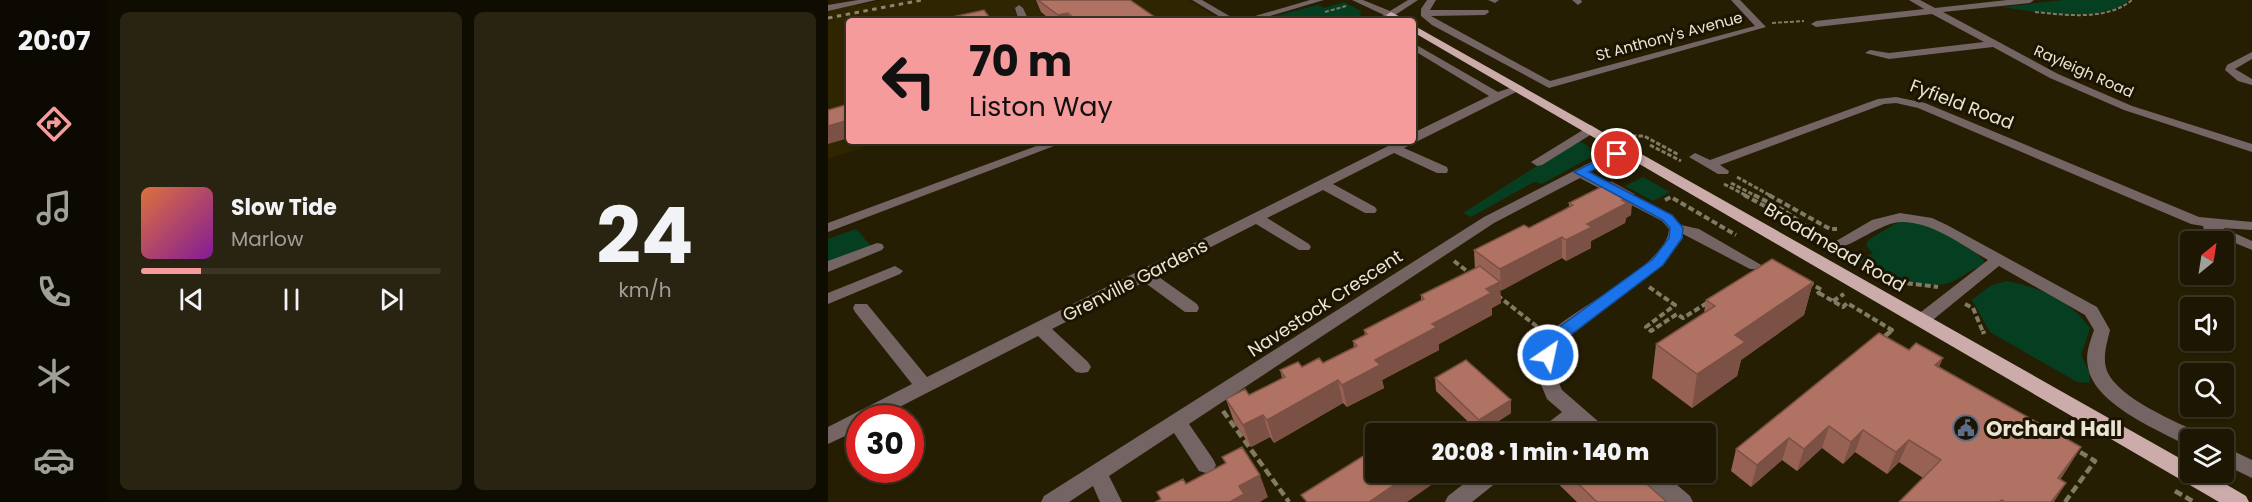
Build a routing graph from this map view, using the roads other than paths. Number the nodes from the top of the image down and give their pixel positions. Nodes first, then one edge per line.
1 (872, 0) edge
2 (1197, 0) edge
3 (1320, 0) edge
4 (1408, 0) edge
5 (1414, 0) edge
6 (1432, 0) edge
7 (1735, 0) edge
8 (1913, 0) edge
9 (2030, 0) edge
10 (1353, 3) edge
11 (1378, 3) edge
12 (1019, 8) dead end
13 (828, 9) edge
14 (1215, 10) junction
15 (1933, 11) junction
16 (1485, 12) dead end
17 (1426, 13) junction
18 (1201, 14) dead end
19 (1391, 15) junction
20 (1023, 18) edge
21 (1229, 18) edge
22 (1254, 18) edge
23 (1386, 18) edge
24 (1396, 18) edge
25 (1816, 24) road end
26 (1416, 30) edge
27 (1995, 44) junction
28 (1416, 48) edge
29 (1870, 53) dead end
30 (2252, 55) edge
31 (2252, 82) edge
32 (1549, 85) junction
33 (1524, 90) junction
34 (1497, 96) junction
35 (1592, 129) junction
36 (1416, 136) edge
37 (1631, 143) junction
38 (1053, 144) edge
39 (1401, 145) edge
40 (2252, 148) edge
41 (1695, 156) dead end
42 (1537, 162) dead end
43 (1710, 164) junction
44 (1442, 170) dead end
45 (1722, 171) dead end
46 (1580, 172) junction
47 (1322, 184) junction
48 (1370, 210) dead end
49 (1257, 218) junction
50 (2196, 221) junction
51 (2252, 226) edge
52 (828, 228) edge
53 (1676, 228) junction
54 (1846, 240) road end
55 (2252, 246) edge
56 (877, 247) dead end
57 (1304, 247) dead end
58 (1999, 259) junction
59 (1755, 266) dead end
60 (828, 267) edge
61 (895, 271) dead end
62 (1145, 275) junction
63 (828, 299) edge
64 (861, 308) dead end
65 (1191, 308) dead end
66 (1923, 320) junction
67 (1040, 328) junction
68 (1082, 367) dead end
69 (925, 387) junction
70 (889, 405) edge
71 (1575, 413) junction
72 (1177, 422) junction
73 (1562, 423) edge
74 (1587, 423) edge
75 (846, 427) edge
76 (2180, 432) edge
77 (828, 436) edge
78 (2234, 460) edge
79 (1206, 465) dead end
80 (2252, 470) edge
81 (1097, 473) junction
82 (1481, 483) edge
83 (1660, 483) edge
84 (1052, 502) edge
85 (1111, 502) edge
86 (1456, 502) edge
87 (1682, 502) edge
88 (2238, 502) edge

1 - 13 street
2 - 14 street
3 - 22 street
4 - 11 street
5 - 19 street
6 - 17 street
7 - 32 street, St Anthony's Avenue
8 - 15 street, Rayleigh Road
9 - 15 street
10 - 11 street
11 - 19 street
12 - 20 street
14 - 18 street
14 - 21 street
15 - 25 street
15 - 27 street, Rayleigh Road
16 - 17 street
17 - 32 street
19 - 23 street
19 - 24 main road
26 - 33 main road, Broadmead Road
27 - 29 street
27 - 40 street, Rayleigh Road
28 - 34 street
30 - 31 street
32 - 33 street, St Anthony's Avenue
33 - 34 street
33 - 35 main road, Broadmead Road
34 - 36 street
35 - 37 main road, Broadmead Road
35 - 42 street
37 - 46 street, Navestock Crescent
37 - 66 main road, Broadmead Road
38 - 52 street
39 - 44 street
39 - 47 street, Grenville Gardens
41 - 43 street
43 - 45 street
43 - 50 street, Fyfield Road
46 - 53 street
46 - 72 street, Navestock Crescent
47 - 48 street
47 - 49 street, Grenville Gardens
49 - 57 street
49 - 62 street, Grenville Gardens
50 - 51 street, Fyfield Road
50 - 55 street, Fyfield Road
53 - 59 street
53 - 71 street
54 - 58 street
56 - 60 street
58 - 66 street
58 - 76 street
61 - 63 street
62 - 65 street
62 - 67 street, Grenville Gardens
64 - 69 street
66 - 88 main road, Broadmead Road
67 - 68 street
67 - 69 street, Grenville Gardens
69 - 70 street, Grenville Gardens
71 - 73 street
71 - 74 street
72 - 79 street
72 - 81 street, Navestock Crescent
75 - 77 street, Grenville Gardens
78 - 80 street
81 - 84 street, Navestock Crescent
81 - 85 street
82 - 86 street
83 - 87 street

